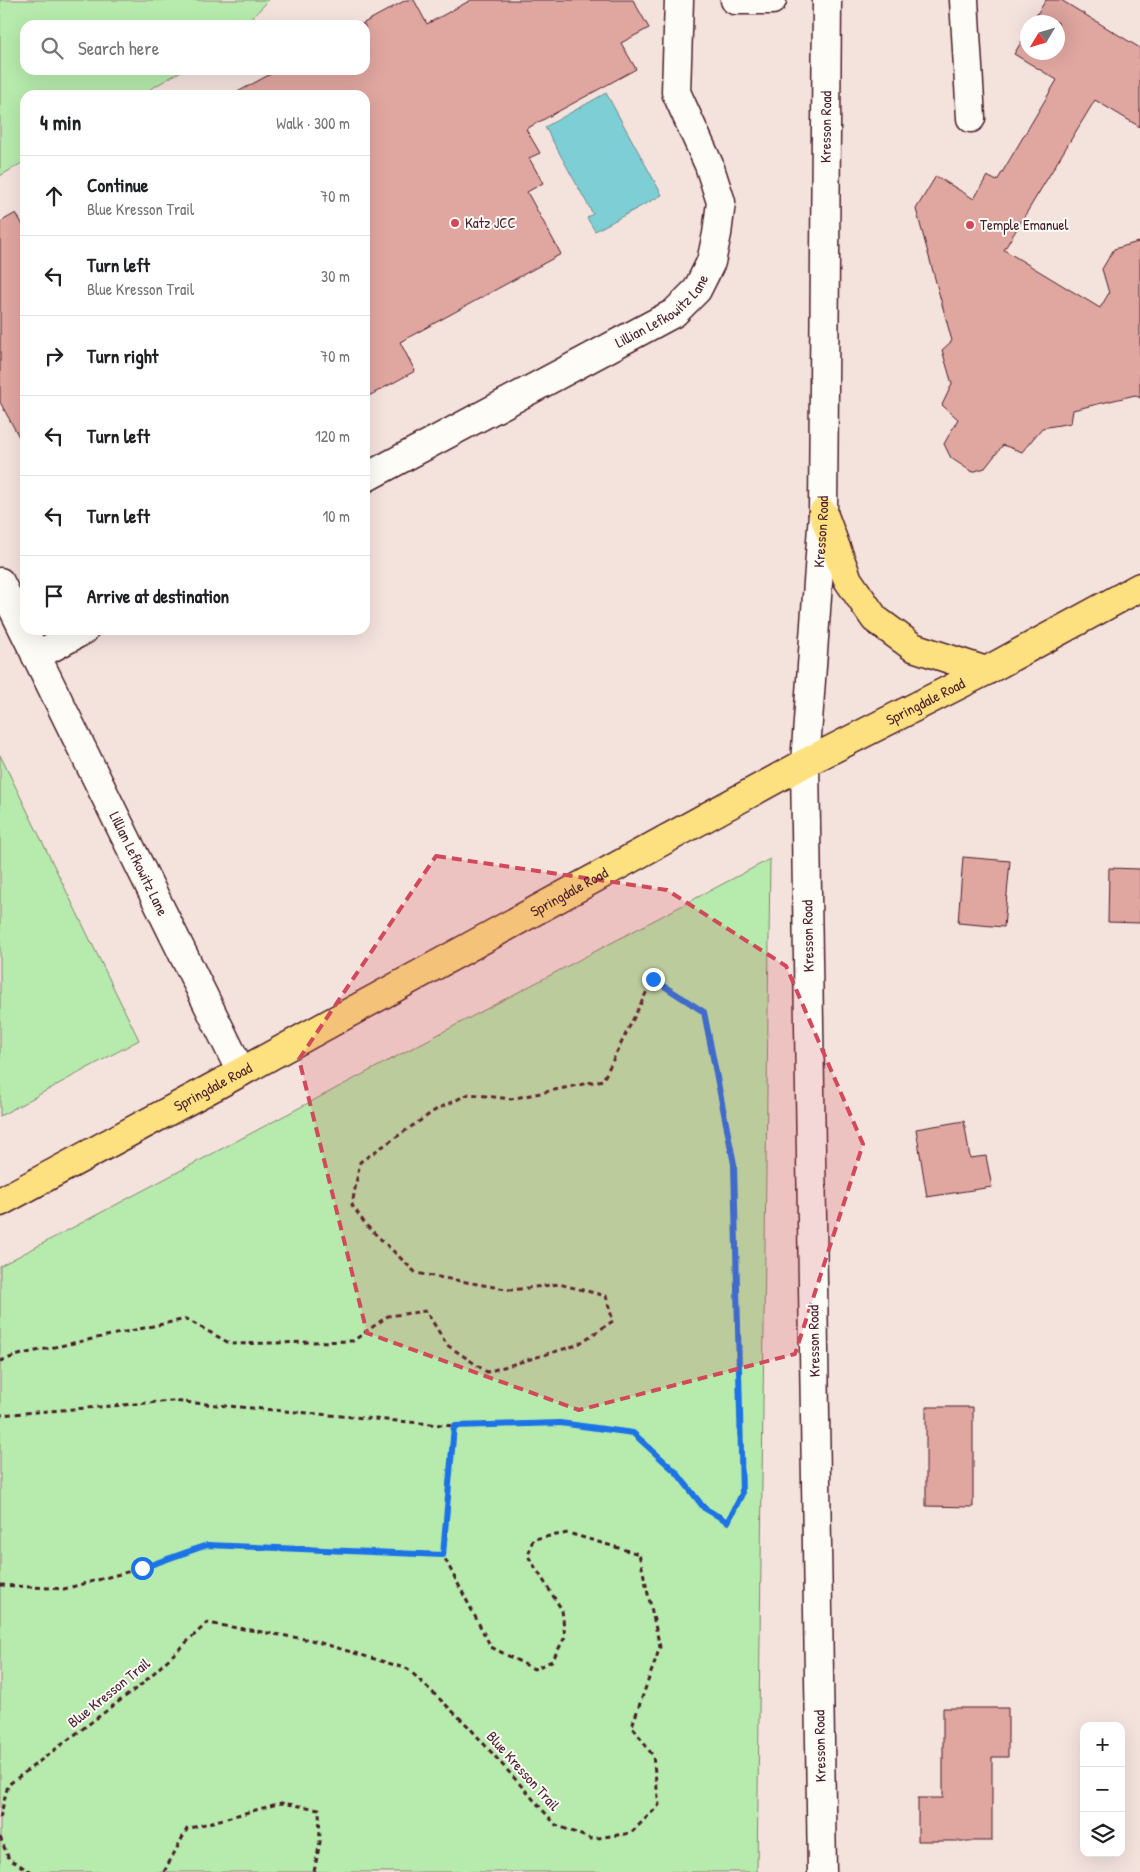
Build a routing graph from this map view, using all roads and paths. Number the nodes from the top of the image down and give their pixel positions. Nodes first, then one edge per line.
1 (678, 0) edge
2 (735, 0) edge
3 (772, 0) edge
4 (828, 0) edge
5 (964, 0) edge
6 (971, 118) dead end
7 (370, 475) edge
8 (823, 513) junction
9 (0, 582) edge
10 (1140, 587) edge
11 (20, 623) edge
12 (26, 635) edge
13 (75, 635) edge
14 (36, 656) junction
15 (986, 671) junction
16 (805, 762) junction
17 (241, 1072) junction
18 (0, 1202) edge
19 (0, 1361) edge
20 (0, 1415) edge
21 (454, 1426) junction
22 (443, 1555) junction
23 (0, 1585) edge
24 (0, 1818) edge
25 (0, 1837) edge
26 (31, 1872) edge
27 (164, 1872) edge
28 (314, 1872) edge
29 (822, 1872) edge

1 - 7 street, Lillian Lefkowitz Lane
2 - 3 street
4 - 8 street, Kresson Road
5 - 6 street
8 - 15 main road
8 - 16 street, Kresson Road
9 - 11 street, Lillian Lefkowitz Lane
10 - 15 main road, Springdale Road
12 - 14 street, Lillian Lefkowitz Lane
13 - 14 street
14 - 17 street, Lillian Lefkowitz Lane
15 - 16 main road, Springdale Road
16 - 17 main road, Springdale Road
16 - 29 street, Kresson Road
17 - 18 main road, Springdale Road
19 - 21 path
20 - 21 path
21 - 22 path
22 - 23 path
22 - 24 path, Blue Kresson Trail
25 - 26 path
27 - 28 path

